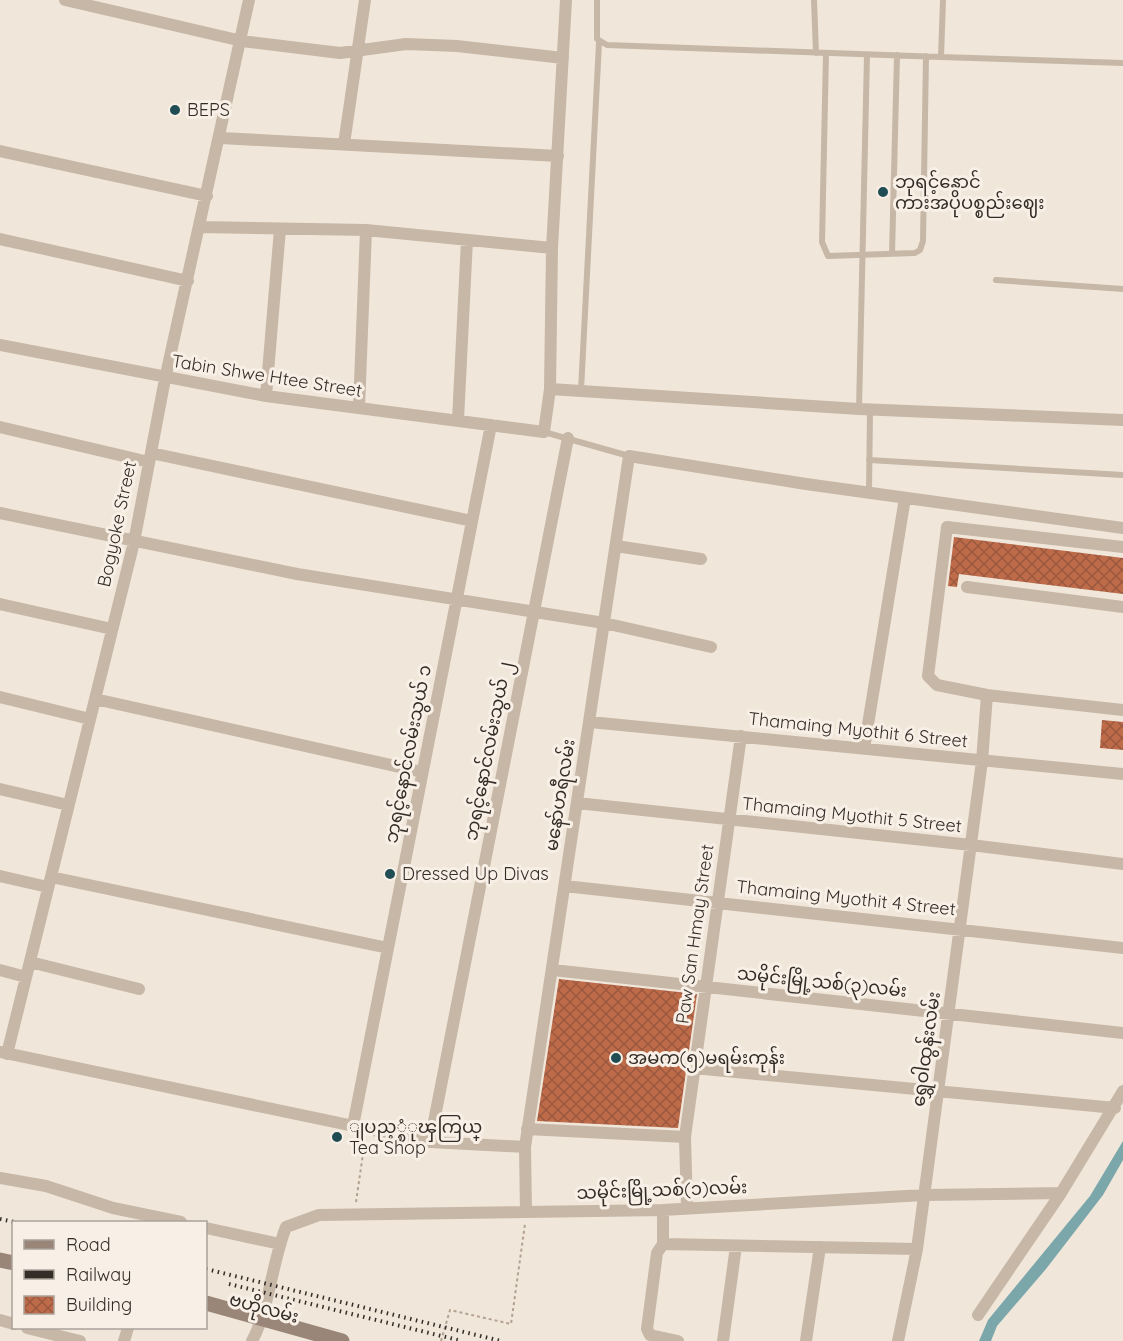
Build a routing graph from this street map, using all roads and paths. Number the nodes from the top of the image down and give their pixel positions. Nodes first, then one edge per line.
1 (65, 0) edge
2 (249, 0) edge
3 (365, 0) edge
4 (566, 0) edge
5 (597, 0) edge
6 (814, 0) edge
7 (943, 0) edge
8 (242, 41) junction
9 (599, 43) junction
10 (359, 51) junction
11 (816, 53) junction
12 (826, 53) junction
13 (867, 54) junction
14 (897, 55) junction
15 (926, 56) junction
16 (941, 57) junction
17 (563, 58) junction
18 (1123, 63) edge
19 (221, 138) junction
20 (344, 144) junction
21 (0, 151) edge
22 (558, 156) junction
23 (207, 196) junction
24 (200, 227) junction
25 (280, 229) junction
26 (366, 230) junction
27 (0, 239) edge
28 (467, 240) junction
29 (552, 248) junction
30 (864, 253) junction
31 (892, 254) junction
32 (996, 280) dead end
33 (188, 281) junction
34 (1123, 289) edge
35 (0, 345) edge
36 (165, 379) junction
37 (550, 389) junction
38 (581, 390) junction
39 (266, 396) junction
40 (359, 408) junction
41 (864, 409) junction
42 (458, 420) junction
43 (1123, 420) edge
44 (490, 425) junction
45 (0, 427) edge
46 (538, 431) junction
47 (568, 438) junction
48 (629, 456) junction
49 (150, 457) junction
50 (869, 460) junction
51 (1123, 475) edge
52 (869, 493) junction
53 (905, 498) junction
54 (0, 513) edge
55 (472, 521) junction
56 (1123, 528) edge
57 (134, 542) junction
58 (616, 546) junction
59 (1123, 547) edge
60 (701, 560) dead end
61 (967, 587) dead end
62 (456, 599) junction
63 (0, 604) edge
64 (1123, 607) edge
65 (534, 611) junction
66 (604, 623) junction
67 (112, 629) junction
68 (711, 647) dead end
69 (987, 696) junction
70 (0, 697) edge
71 (95, 699) junction
72 (1123, 710) edge
73 (90, 719) junction
74 (590, 722) junction
75 (741, 736) junction
76 (864, 749) junction
77 (982, 761) junction
78 (423, 772) junction
79 (1123, 774) edge
80 (0, 789) edge
81 (577, 803) junction
82 (69, 805) junction
83 (729, 820) junction
84 (971, 845) junction
85 (1123, 864) edge
86 (0, 876) edge
87 (50, 882) junction
88 (565, 886) junction
89 (717, 902) junction
90 (960, 928) junction
91 (388, 948) junction
92 (1123, 948) edge
93 (30, 962) junction
94 (0, 970) edge
95 (553, 970) junction
96 (26, 976) junction
97 (705, 987) junction
98 (139, 989) dead end
99 (948, 1013) junction
100 (1123, 1033) edge
101 (4, 1053) edge
102 (694, 1068) junction
103 (938, 1091) junction
104 (1123, 1091) edge
105 (1115, 1108) junction
106 (353, 1126) junction
107 (366, 1129) junction
108 (527, 1129) junction
109 (685, 1137) junction
110 (430, 1142) junction
111 (525, 1147) junction
112 (0, 1178) edge
113 (1060, 1193) junction
114 (924, 1195) junction
115 (687, 1209) junction
116 (663, 1210) junction
117 (526, 1212) junction
118 (354, 1214) junction
119 (176, 1221) edge
120 (207, 1228) edge
121 (663, 1244) junction
122 (279, 1245) junction
123 (736, 1246) junction
124 (820, 1247) junction
125 (917, 1249) junction
126 (207, 1303) edge
127 (207, 1313) edge
128 (978, 1315) dead end
129 (261, 1322) junction
130 (31, 1329) edge
131 (80, 1341) edge
132 (252, 1341) edge
133 (313, 1341) edge
134 (342, 1341) edge
135 (441, 1341) edge
136 (678, 1341) edge
137 (723, 1341) edge
138 (806, 1341) edge
139 (898, 1341) edge

1 - 8 street
2 - 8 street, Bogyoke Street
3 - 10 street
4 - 17 street
5 - 9 lane
6 - 11 lane
7 - 16 lane
8 - 10 street
8 - 19 street, Bogyoke Street
9 - 11 lane
9 - 38 lane
10 - 17 street
10 - 20 street
11 - 12 lane
12 - 13 lane
12 - 30 lane
13 - 14 lane
13 - 30 lane
14 - 15 lane
14 - 31 lane
15 - 16 lane
15 - 31 lane
16 - 18 lane
17 - 22 street
19 - 20 street
19 - 23 street, Bogyoke Street
20 - 22 street
21 - 23 street
22 - 29 street
23 - 24 street, Bogyoke Street
24 - 25 street
24 - 33 street, Bogyoke Street
25 - 26 street
25 - 39 street
26 - 28 street
26 - 40 street
27 - 33 street
28 - 29 street
28 - 42 street
29 - 37 street
30 - 31 lane
30 - 41 lane
32 - 34 lane
33 - 36 street, Bogyoke Street
35 - 36 street, Tabin Shwe Htee Street
36 - 39 street, Tabin Shwe Htee Street
36 - 49 street, Bogyoke Street
37 - 38 street
37 - 46 street
38 - 41 street
39 - 40 street, Tabin Shwe Htee Street
40 - 42 street, Tabin Shwe Htee Street
41 - 43 street
41 - 50 lane
42 - 44 street, Tabin Shwe Htee Street
44 - 46 street, Tabin Shwe Htee Street
44 - 55 street, ဘုရင့်နောင်လမ်းသွယ် ၁
45 - 49 street
46 - 47 lane
47 - 48 lane
47 - 65 street, ဘုရင့်နောင်လမ်းသွယ် ၂
48 - 52 street
48 - 58 street, မနော်ဟရီလမ်း
49 - 55 street
49 - 57 street, Bogyoke Street
50 - 51 lane
50 - 52 lane
52 - 53 street
53 - 56 street
53 - 76 street
54 - 57 street
55 - 62 street, ဘုရင့်နောင်လမ်းသွယ် ၁
57 - 62 street
57 - 67 street, Bogyoke Street
58 - 60 street
58 - 66 street, မနော်ဟရီလမ်း
59 - 69 street
61 - 64 street
62 - 65 street
62 - 78 street, ဘုရင့်နောင်လမ်းသွယ် ၁
63 - 67 street
65 - 66 street
65 - 110 street, ဘုရင့်နောင်လမ်းသွယ် ၂
66 - 68 street
66 - 74 street, မနော်ဟရီလမ်း
67 - 71 street, Bogyoke Street
69 - 72 street
69 - 77 street, ရွှေဝါထွန်းလမ်း
70 - 73 street
71 - 73 street, Bogyoke Street
71 - 78 street
73 - 82 street, Bogyoke Street
74 - 75 street, Thamaing Myothit 6 Street
74 - 81 street, မနော်ဟရီလမ်း
75 - 76 street, Thamaing Myothit 6 Street
75 - 83 street, Paw San Hmay Street
76 - 77 street, Thamaing Myothit 6 Street
77 - 79 street, Thamaing Myothit 6 Street
77 - 84 street, ရွှေဝါထွန်းလမ်း
78 - 91 street, ဘုရင့်နောင်လမ်းသွယ် ၁
80 - 82 street
81 - 83 street, Thamaing Myothit 5 Street
81 - 88 street, မနော်ဟရီလမ်း
82 - 87 street, Bogyoke Street
83 - 84 street, Thamaing Myothit 5 Street
83 - 89 street, Paw San Hmay Street
84 - 85 street, Thamaing Myothit 5 Street
84 - 90 street, ရွှေဝါထွန်းလမ်း
86 - 87 street
87 - 91 street
87 - 93 street, Bogyoke Street
88 - 89 street, Thamaing Myothit 4 Street
88 - 95 street, မနော်ဟရီလမ်း
89 - 90 street, Thamaing Myothit 4 Street
89 - 97 street, Paw San Hmay Street
90 - 92 street, Thamaing Myothit 4 Street
90 - 99 street, ရွှေဝါထွန်းလမ်း
91 - 106 street, ဘုရင့်နောင်လမ်းသွယ် ၁
93 - 96 street, Bogyoke Street
93 - 98 street
94 - 96 street
95 - 97 street, သမိုင်းမြို့သစ်(၃)လမ်း
95 - 108 street, မနော်ဟရီလမ်း
96 - 101 street, Bogyoke Street
97 - 99 street, သမိုင်းမြို့သစ်(၃)လမ်း
97 - 102 street, Paw San Hmay Street
99 - 100 street, သမိုင်းမြို့သစ်(၃)လမ်း
99 - 103 street, ရွှေဝါထွန်းလမ်း
101 - 106 street
102 - 103 street
102 - 109 street, Paw San Hmay Street
103 - 105 street
103 - 114 street, ရွှေဝါထွန်းလမ်း
104 - 105 street
105 - 113 street
106 - 107 street
107 - 110 street
107 - 118 path
108 - 109 street
108 - 111 street, မနော်ဟရီလမ်း
109 - 115 street, Paw San Hmay Street
110 - 111 street
111 - 117 street, မနော်ဟရီလမ်း
112 - 119 street
113 - 114 street, သမိုင်းမြို့သစ်(၁)လမ်း
113 - 128 street
114 - 115 street, သမိုင်းမြို့သစ်(၁)လမ်း
114 - 125 street, ရွှေဝါထွန်းလမ်း
115 - 116 street, သမိုင်းမြို့သစ်(၁)လမ်း
116 - 117 street, သမိုင်းမြို့သစ်(၁)လမ်း
116 - 121 street
117 - 118 street, သမိုင်းမြို့သစ်(၁)လမ်း
117 - 135 path
118 - 122 street, သမိုင်းမြို့သစ်(၁)လမ်း
120 - 122 street
121 - 123 street
121 - 136 street
122 - 129 street
123 - 124 street
123 - 137 street
124 - 125 street
124 - 138 street
125 - 139 street, ရွှေဝါထွန်းလမ်း
126 - 129 main road
127 - 129 main road, ဗဟိုလမ်း
129 - 132 street
129 - 133 main road, ဗဟိုလမ်း
129 - 134 main road
130 - 131 street

